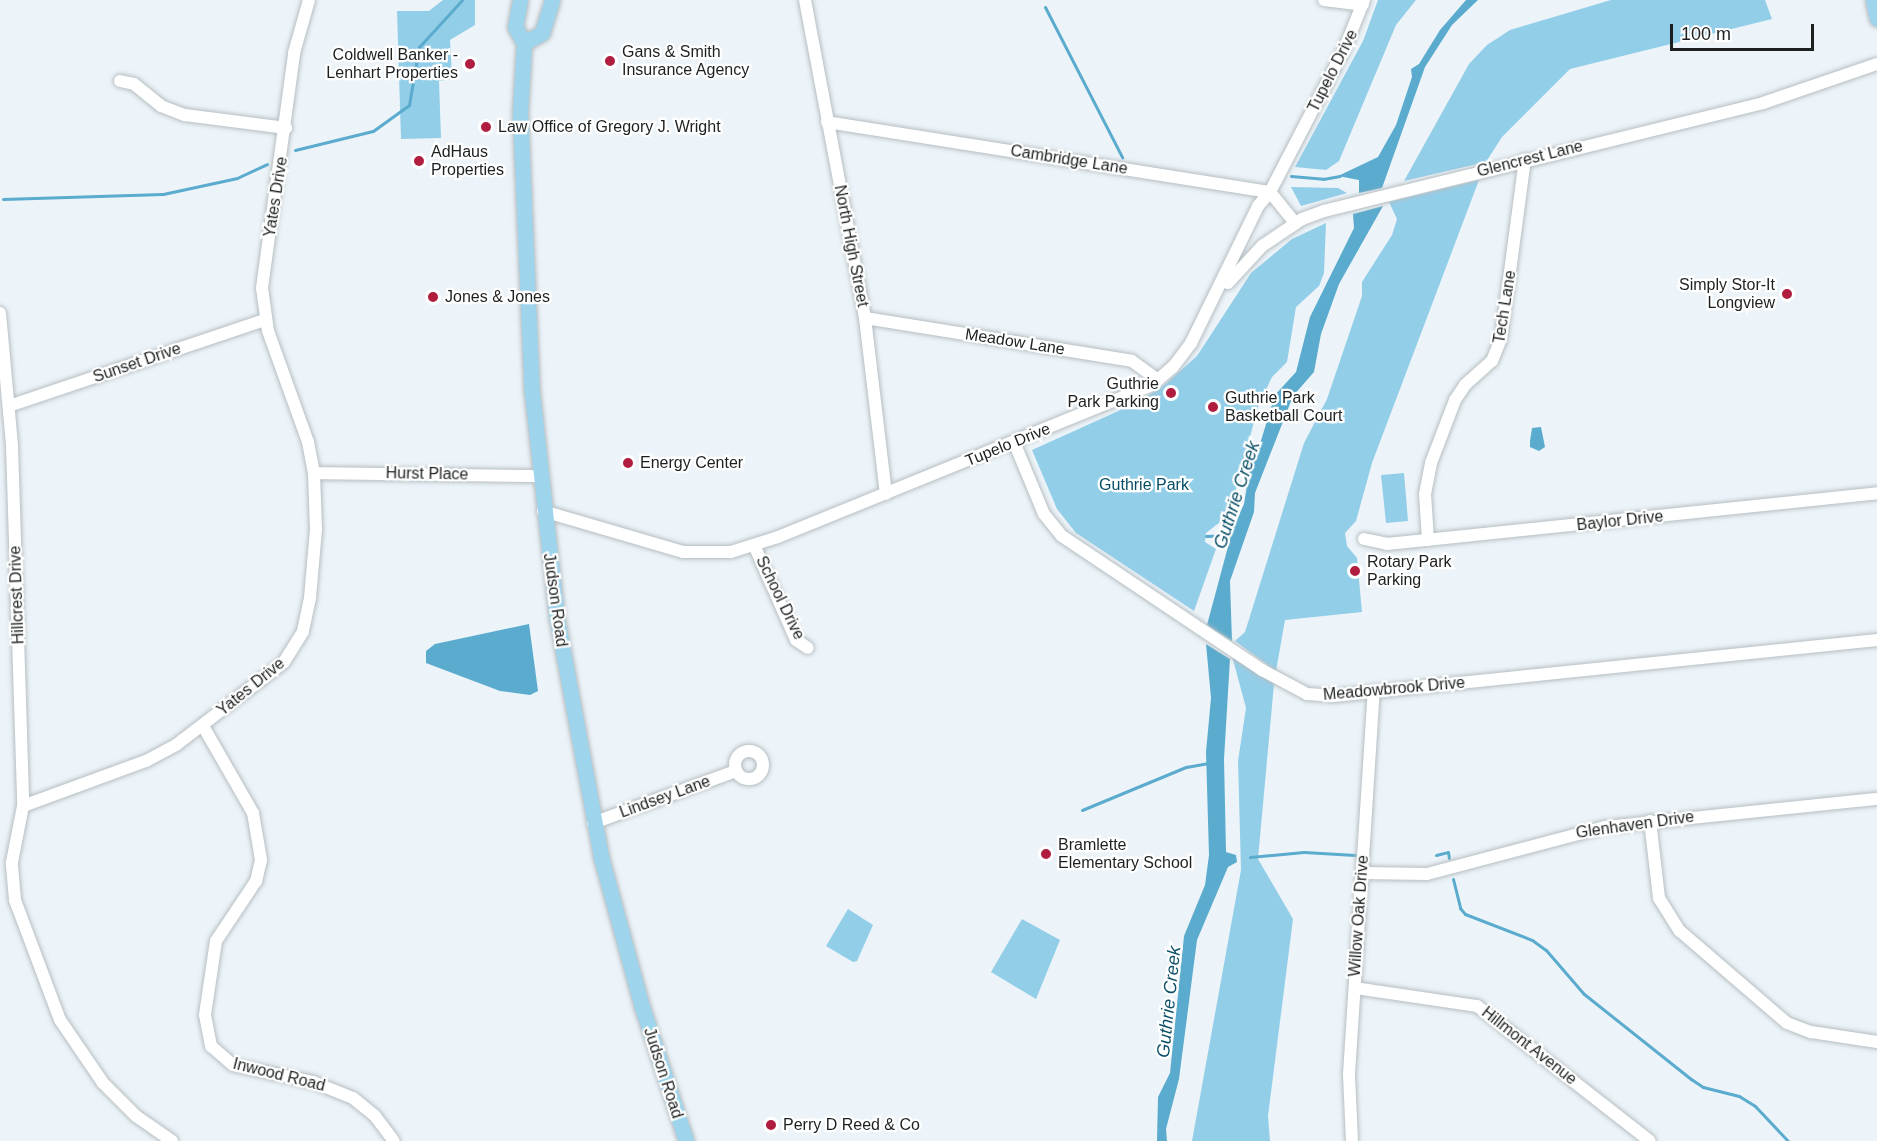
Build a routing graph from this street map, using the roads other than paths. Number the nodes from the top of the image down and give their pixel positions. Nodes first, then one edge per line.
1 (309, 0) edge
2 (513, 0) edge
3 (520, 0) edge
4 (544, 0) edge
5 (552, 0) edge
6 (805, 0) edge
7 (1324, 0) edge
8 (1873, 0) edge
9 (1364, 3) edge
10 (1877, 19) edge
11 (515, 27) junction
12 (542, 33) junction
13 (524, 43) junction
14 (1877, 64) edge
15 (120, 81) dead end
16 (827, 122) junction
17 (286, 128) junction
18 (1525, 160) junction
19 (1270, 192) junction
20 (1295, 224) junction
21 (1213, 303) junction
22 (0, 314) edge
23 (865, 318) junction
24 (265, 320) junction
25 (1158, 380) junction
26 (9, 406) junction
27 (1014, 442) junction
28 (314, 473) junction
29 (539, 476) junction
30 (1877, 493) edge
31 (886, 494) junction
32 (543, 511) junction
33 (1364, 539) dead end
34 (1428, 540) junction
35 (754, 545) junction
36 (1877, 640) edge
37 (808, 648) dead end
38 (1374, 692) junction
39 (203, 726) junction
40 (736, 771) dead end
41 (1877, 799) edge
42 (23, 806) junction
43 (1650, 821) junction
44 (593, 823) junction
45 (1362, 873) junction
46 (1354, 988) junction
47 (1877, 1042) edge
48 (172, 1141) edge
49 (394, 1141) edge
50 (686, 1141) edge
51 (1352, 1141) edge
52 (1650, 1141) edge

1 - 17 street, Yates Drive
2 - 11 street
3 - 11 main road
4 - 12 street
5 - 12 main road
6 - 16 street, North High Street
7 - 9 street
8 - 10 main road
9 - 19 street, Tupelo Drive
11 - 13 main road
12 - 13 main road
13 - 29 main road, Judson Road
14 - 18 street, Glencrest Lane
15 - 17 street
16 - 19 street, Cambridge Lane
16 - 23 street, North High Street
17 - 24 street, Yates Drive
18 - 20 street, Glencrest Lane
18 - 34 street, Tech Lane
19 - 20 street
19 - 21 street, Tupelo Drive
20 - 21 street, Glencrest Lane
21 - 25 street, Tupelo Drive
22 - 26 street, Hillcrest Drive
23 - 25 street, Meadow Lane
23 - 31 street, North High Street
24 - 26 street, Sunset Drive
24 - 28 street, Yates Drive
25 - 27 street, Tupelo Drive
26 - 42 street, Hillcrest Drive
27 - 31 street, Tupelo Drive
27 - 38 street, Meadowbrook Drive
28 - 29 street, Hurst Place
28 - 39 street, Yates Drive
29 - 32 main road, Judson Road
30 - 34 street, Baylor Drive
31 - 35 street, Tupelo Drive
32 - 35 street, Tupelo Drive
32 - 44 main road, Judson Road
33 - 34 street, Baylor Drive
35 - 37 street, School Drive
36 - 38 street, Meadowbrook Drive
38 - 45 street, Willow Oak Drive
39 - 42 street, Yates Drive
39 - 49 street, Inwood Road
40 - 44 street, Lindsey Lane
41 - 43 street, Glenhaven Drive
42 - 48 street
43 - 45 street, Glenhaven Drive
43 - 47 street
44 - 50 main road, Judson Road
45 - 46 street, Willow Oak Drive
46 - 51 street, Willow Oak Drive
46 - 52 street, Hillmont Avenue

